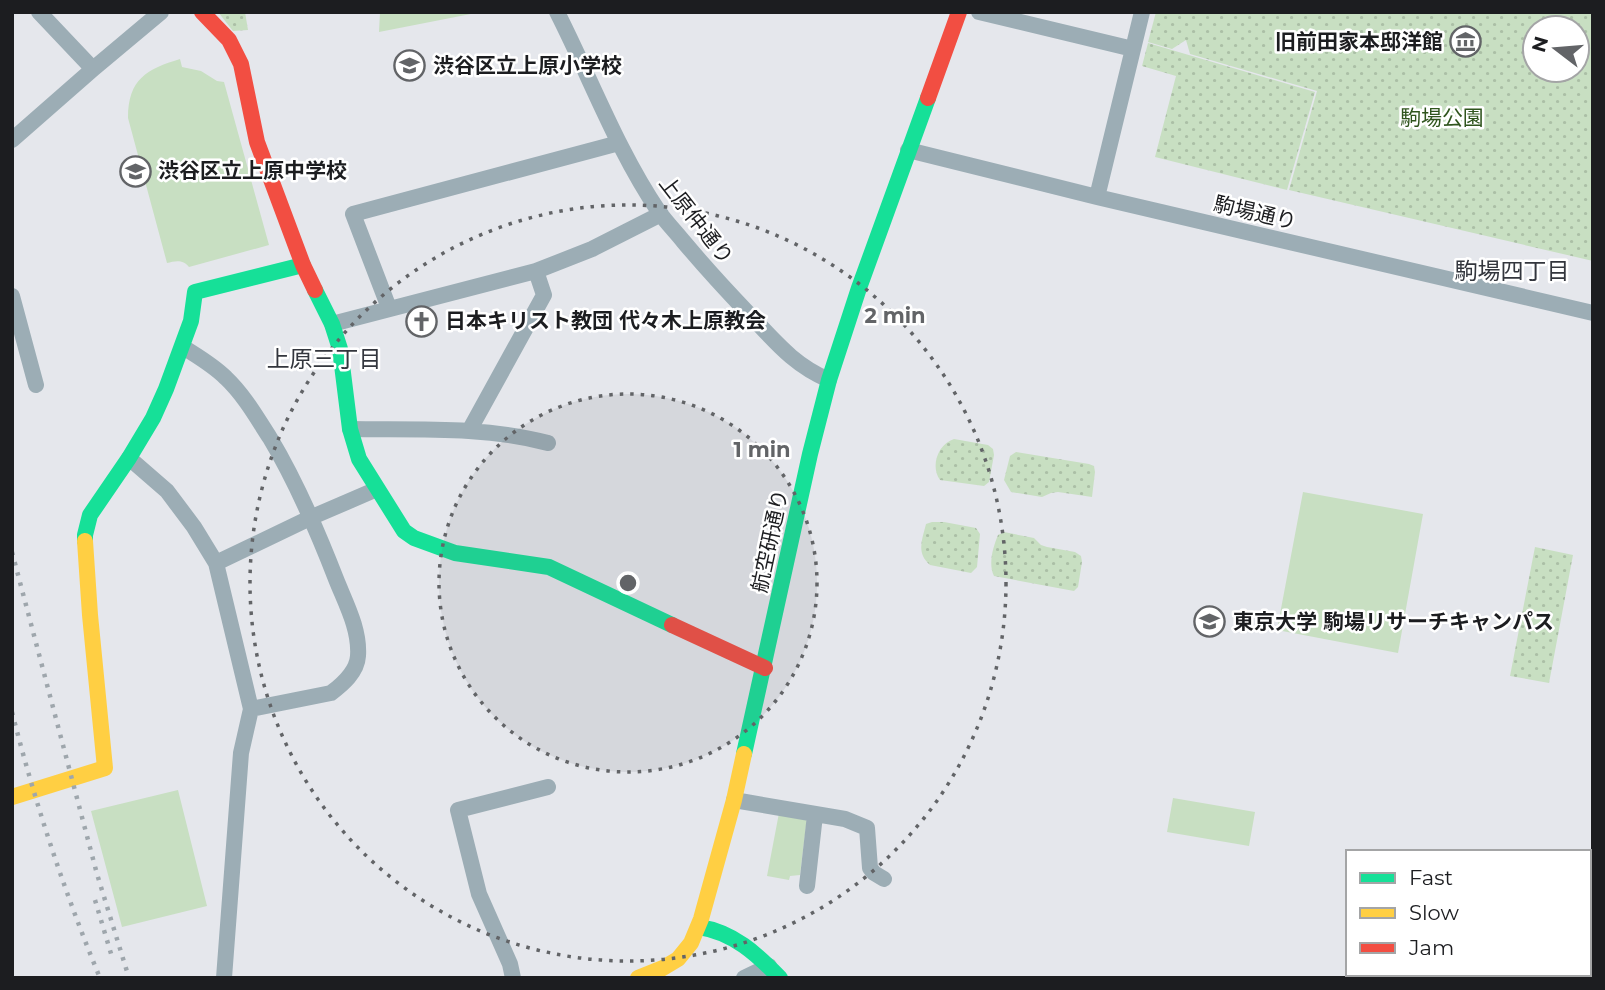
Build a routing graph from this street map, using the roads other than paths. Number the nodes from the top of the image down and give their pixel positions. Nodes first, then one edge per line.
1 (39, 12) edge
2 (161, 12) edge
3 (202, 12) edge
4 (557, 12) edge
5 (959, 12) edge
6 (979, 12) edge
7 (1142, 12) edge
8 (1133, 50) junction
9 (93, 69) junction
10 (12, 140) edge
11 (619, 143) junction
12 (908, 150) junction
13 (1097, 197) junction
14 (660, 214) junction
15 (303, 265) junction
16 (536, 271) junction
17 (12, 296) edge
18 (389, 308) junction
19 (1593, 313) edge
20 (332, 324) junction
21 (183, 346) junction
22 (829, 380) junction
23 (36, 385) dead end
24 (350, 429) junction
25 (469, 431) junction
26 (548, 443) dead end
27 (128, 458) junction
28 (377, 489) junction
29 (312, 517) junction
30 (216, 563) junction
31 (765, 667) junction
32 (251, 709) junction
33 (548, 787) dead end
34 (12, 797) edge
35 (734, 800) junction
36 (815, 815) junction
37 (884, 879) dead end
38 (807, 886) dead end
39 (699, 927) junction
40 (774, 972) edge
41 (224, 978) edge
42 (513, 978) edge
43 (638, 978) edge
44 (744, 978) edge

1 - 9 street
2 - 9 street
3 - 15 street
4 - 11 street, 上原仲通り
5 - 12 street, 航空研通り
6 - 8 street
7 - 8 street
8 - 13 street
9 - 10 street
11 - 14 street, 上原仲通り
11 - 18 street
12 - 13 street, 駒場通り
12 - 22 street, 航空研通り
13 - 19 street, 駒場通り
14 - 16 street
14 - 22 street, 上原仲通り
15 - 20 street
15 - 21 street
16 - 18 street
16 - 25 street
17 - 23 street
18 - 20 street
20 - 24 street
21 - 27 street
21 - 29 street
22 - 31 street, 航空研通り
24 - 25 street
24 - 28 street
25 - 26 street
27 - 30 street
27 - 34 street
28 - 29 street
28 - 31 street
29 - 30 street
29 - 32 street
30 - 32 street
31 - 35 street, 航空研通り
32 - 41 street
33 - 42 street
35 - 36 street
35 - 39 street, 航空研通り
36 - 37 street
36 - 38 street
39 - 40 street
39 - 43 street, 航空研通り
40 - 44 street

